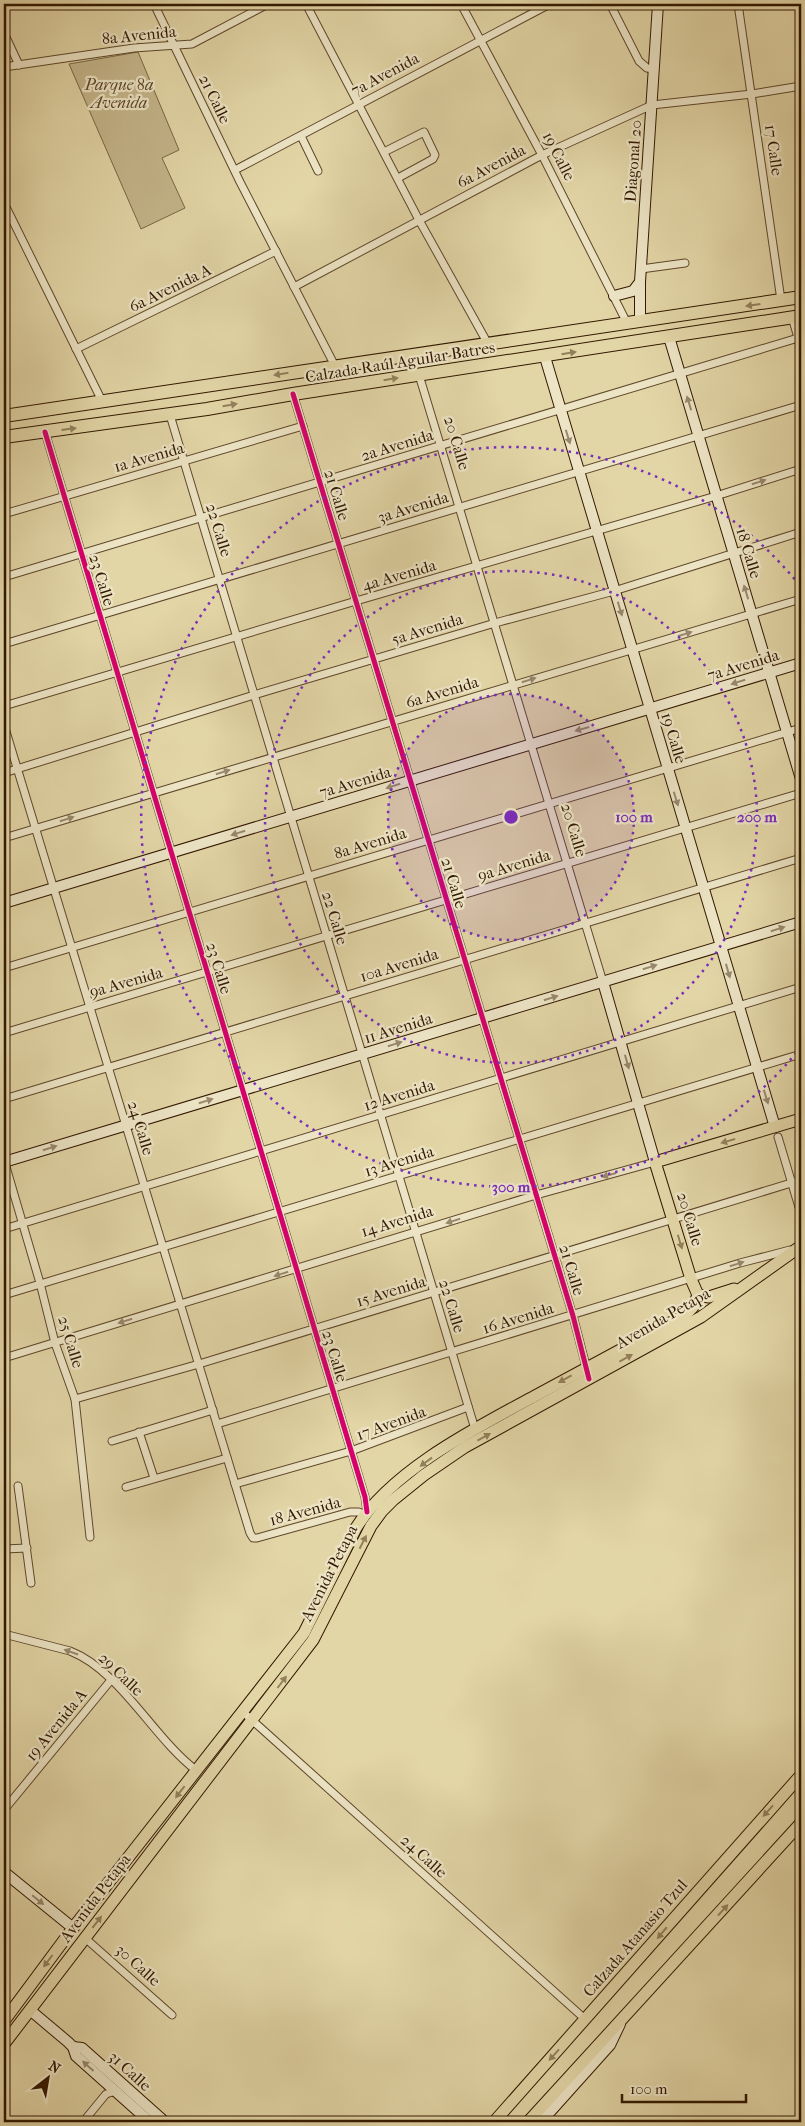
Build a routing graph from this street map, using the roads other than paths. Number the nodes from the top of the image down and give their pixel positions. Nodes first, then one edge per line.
1 (154, 4) edge
2 (268, 4) edge
3 (306, 4) edge
4 (461, 4) edge
5 (550, 4) edge
6 (610, 4) edge
7 (658, 4) edge
8 (738, 4) edge
9 (4, 33) edge
10 (481, 40) junction
11 (174, 45) junction
12 (19, 65) junction
13 (4, 67) edge
14 (654, 70) junction
15 (801, 86) edge
16 (752, 94) junction
17 (359, 105) junction
18 (652, 105) junction
19 (301, 136) junction
20 (384, 152) junction
21 (542, 154) junction
22 (235, 170) junction
23 (318, 170) dead end
24 (398, 178) junction
25 (4, 203) edge
26 (419, 220) junction
27 (276, 251) junction
28 (685, 263) dead end
29 (641, 269) junction
30 (640, 282) junction
31 (294, 287) junction
32 (614, 296) junction
33 (801, 297) edge
34 (781, 300) junction
35 (797, 316) edge
36 (640, 321) junction
37 (627, 323) junction
38 (669, 337) junction
39 (798, 338) junction
40 (488, 344) junction
41 (801, 348) edge
42 (76, 350) junction
43 (545, 357) junction
44 (335, 366) junction
45 (680, 374) junction
46 (419, 375) junction
47 (293, 394) junction
48 (102, 401) junction
49 (801, 405) edge
50 (560, 410) junction
51 (170, 415) junction
52 (4, 416) edge
53 (303, 426) junction
54 (44, 432) junction
55 (698, 436) junction
56 (4, 437) edge
57 (441, 446) junction
58 (184, 461) junction
59 (801, 469) edge
60 (579, 472) junction
61 (320, 482) junction
62 (716, 496) junction
63 (64, 497) junction
64 (460, 507) junction
65 (4, 514) edge
66 (201, 518) junction
67 (596, 530) junction
68 (801, 532) edge
69 (338, 544) junction
70 (734, 553) junction
71 (81, 554) junction
72 (477, 565) junction
73 (4, 577) edge
74 (219, 579) junction
75 (614, 591) junction
76 (801, 599) edge
77 (356, 600) junction
78 (752, 613) junction
79 (100, 615) junction
80 (494, 623) junction
81 (237, 638) junction
82 (4, 644) edge
83 (632, 650) junction
84 (374, 659) junction
85 (801, 663) edge
86 (769, 673) junction
87 (117, 674) junction
88 (513, 685) junction
89 (254, 695) junction
90 (4, 706) edge
91 (650, 710) junction
92 (392, 722) junction
93 (4, 726) edge
94 (801, 728) edge
95 (134, 731) junction
96 (786, 732) junction
97 (531, 744) junction
98 (273, 758) junction
99 (667, 768) junction
100 (17, 769) junction
101 (4, 773) edge
102 (801, 779) edge
103 (410, 780) junction
104 (801, 793) edge
105 (153, 794) junction
106 (549, 804) junction
107 (291, 817) junction
108 (685, 828) junction
109 (35, 829) junction
110 (4, 838) edge
111 (428, 840) junction
112 (171, 853) junction
113 (801, 858) edge
114 (567, 864) junction
115 (308, 876) junction
116 (703, 887) junction
117 (53, 888) junction
118 (446, 900) junction
119 (4, 903) edge
120 (189, 912) junction
121 (801, 922) edge
122 (585, 923) junction
123 (326, 936) junction
124 (721, 946) junction
125 (71, 947) junction
126 (465, 960) junction
127 (4, 968) edge
128 (207, 972) junction
129 (603, 982) junction
130 (801, 987) edge
131 (344, 995) junction
132 (738, 1006) junction
133 (90, 1007) junction
134 (482, 1018) junction
135 (225, 1032) junction
136 (4, 1033) edge
137 (621, 1042) junction
138 (362, 1054) junction
139 (801, 1054) edge
140 (108, 1067) junction
141 (757, 1067) junction
142 (501, 1078) junction
143 (242, 1090) junction
144 (4, 1099) edge
145 (638, 1103) junction
146 (380, 1115) junction
147 (801, 1119) edge
148 (126, 1125) junction
149 (776, 1132) junction
150 (519, 1139) junction
151 (260, 1151) junction
152 (4, 1161) edge
153 (656, 1162) junction
154 (398, 1176) junction
155 (801, 1180) edge
156 (793, 1183) junction
157 (144, 1186) junction
158 (536, 1196) junction
159 (279, 1212) junction
160 (801, 1214) edge
161 (673, 1219) junction
162 (22, 1223) junction
163 (4, 1229) edge
164 (416, 1232) junction
165 (163, 1247) junction
166 (800, 1247) edge
167 (554, 1256) junction
168 (296, 1269) junction
169 (691, 1280) junction
170 (40, 1283) junction
171 (740, 1287) junction
172 (434, 1292) junction
173 (4, 1295) edge
174 (698, 1295) junction
175 (180, 1304) junction
176 (572, 1316) junction
177 (314, 1329) junction
178 (55, 1343) junction
179 (452, 1352) junction
180 (4, 1358) edge
181 (199, 1364) junction
182 (588, 1373) junction
183 (332, 1389) junction
184 (75, 1399) junction
185 (468, 1407) junction
186 (213, 1410) junction
187 (217, 1424) junction
188 (475, 1429) junction
189 (139, 1432) junction
190 (112, 1440) dead end
191 (351, 1451) junction
192 (227, 1458) junction
193 (154, 1478) junction
194 (235, 1484) junction
195 (18, 1486) dead end
196 (126, 1487) dead end
197 (365, 1513) junction
198 (90, 1537) dead end
199 (253, 1538) joint
200 (27, 1548) junction
201 (4, 1549) edge
202 (31, 1583) dead end
203 (4, 1634) edge
204 (111, 1680) junction
205 (243, 1712) junction
206 (252, 1720) junction
207 (197, 1771) junction
208 (801, 1775) edge
209 (4, 1810) edge
210 (801, 1823) edge
211 (4, 1872) edge
212 (73, 1928) junction
213 (85, 1938) junction
214 (30, 2010) junction
215 (172, 2015) dead end
216 (6, 2018) edge
217 (586, 2020) junction
218 (620, 2024) junction
219 (4, 2044) edge
220 (73, 2047) junction
221 (116, 2091) junction
222 (83, 2122) edge
223 (150, 2122) edge
224 (165, 2122) edge
225 (494, 2122) edge
226 (528, 2122) edge
227 (541, 2122) edge

1 - 11 street, 21 Calle
2 - 11 street, 8a Avenida
3 - 17 street
4 - 10 street, 19 Calle
5 - 10 street, 7a Avenida
6 - 14 street
7 - 14 street, Diagonal 20
8 - 16 street, 17 Calle
9 - 12 street
10 - 17 street, 7a Avenida
10 - 21 street, 19 Calle
11 - 12 street, 8a Avenida
11 - 22 street, 21 Calle
12 - 13 street, 8a Avenida
14 - 18 street, Diagonal 20
15 - 16 street, 6a Avenida
16 - 18 street, 6a Avenida
16 - 34 street, 17 Calle
17 - 19 street, 7a Avenida
17 - 20 street
18 - 21 street, 6a Avenida
18 - 29 street, Diagonal 20
19 - 22 street, 7a Avenida
19 - 23 street
20 - 24 street
20 - 24 street
21 - 26 street, 6a Avenida
21 - 32 street, 19 Calle
22 - 27 street, 21 Calle
24 - 26 street
25 - 42 street
26 - 31 street, 6a Avenida
26 - 40 street
27 - 31 street, 21 Calle
27 - 42 street, 6a Avenida A
28 - 29 street
29 - 30 street, Diagonal 20
30 - 32 street
30 - 36 street, Diagonal 20
31 - 44 street, 21 Calle
32 - 37 street, 19 Calle
33 - 34 highway, Calzada Raúl Aguilar Batres
34 -> 36 highway, Calzada Raúl Aguilar Batres
35 - 38 highway, Calzada Raúl Aguilar Batres
35 - 39 street
36 - 37 highway, Calzada Raúl Aguilar Batres
37 - 40 highway, Calzada Raúl Aguilar Batres
43 -> 38 highway, Calzada Raúl Aguilar Batres
38 - 45 street, 18 Calle
39 - 41 street
39 - 45 street, 2a Avenida
40 - 44 highway, Calzada Raúl Aguilar Batres
42 - 48 street
43 - 46 highway, Calzada Raúl Aguilar Batres
43 - 50 street, 19 Calle
44 -> 48 highway, Calzada Raúl Aguilar Batres
45 - 50 street, 2a Avenida
55 -> 45 street, 18 Calle
47 -> 46 highway, Calzada Raúl Aguilar Batres
46 - 57 street, 20 Calle
51 -> 47 highway, Calzada Raúl Aguilar Batres
47 - 53 street, 21 Calle
48 - 52 highway, Calzada Raúl Aguilar Batres
49 - 55 street, 3a Avenida
50 - 57 street, 2a Avenida
50 -> 60 street, 19 Calle
54 -> 51 highway, Calzada Raúl Aguilar Batres
51 - 58 street, 22 Calle
53 - 58 street, 1a Avenida
53 - 61 street, 21 Calle
54 - 56 highway, Calzada Raúl Aguilar Batres
54 - 63 street, 23 Calle
55 - 60 street, 3a Avenida
55 - 62 street, 18 Calle
57 - 61 street, 2a Avenida
57 - 64 street, 20 Calle
58 - 63 street, 1a Avenida
58 - 66 street, 22 Calle
62 -> 59 street, 4a Avenida
60 - 64 street, 3a Avenida
60 - 67 street, 19 Calle
61 - 66 street, 2a Avenida
61 - 69 street, 21 Calle
62 - 67 street, 4a Avenida
62 - 70 street, 18 Calle
63 - 65 street, 1a Avenida
63 - 71 street, 23 Calle
64 - 69 street, 3a Avenida
64 - 72 street, 20 Calle
66 - 71 street, 2a Avenida
66 - 74 street, 22 Calle
67 - 72 street, 4a Avenida
67 - 75 street, 19 Calle
68 - 70 street, 5a Avenida
69 - 74 street, 3a Avenida
69 - 77 street, 21 Calle
70 - 75 street, 5a Avenida
78 -> 70 street, 18 Calle
71 - 73 street, 2a Avenida
71 - 79 street, 23 Calle
72 - 77 street, 4a Avenida
72 - 80 street, 20 Calle
74 - 79 street, 3a Avenida
74 - 81 street, 22 Calle
75 - 80 street, 5a Avenida
75 -> 83 street, 19 Calle
76 - 78 street, 6a Avenida
77 - 81 street, 4a Avenida
77 - 84 street, 21 Calle
83 -> 78 street, 6a Avenida
78 - 86 street, 18 Calle
79 - 82 street, 3a Avenida
79 - 87 street, 23 Calle
80 - 84 street, 5a Avenida
80 - 88 street, 20 Calle
81 - 87 street, 4a Avenida
81 - 89 street, 22 Calle
88 -> 83 street, 6a Avenida
83 - 91 street, 19 Calle
84 - 89 street, 5a Avenida
84 - 92 street, 21 Calle
85 - 86 street, 7a Avenida
86 -> 91 street, 7a Avenida
86 - 96 street, 18 Calle
87 - 90 street, 4a Avenida
87 - 95 street, 23 Calle
88 - 92 street, 6a Avenida
88 - 97 street, 20 Calle
89 - 95 street, 5a Avenida
89 - 98 street, 22 Calle
91 -> 97 street, 7a Avenida
91 - 99 street, 19 Calle
92 - 98 street, 6a Avenida
92 - 103 street, 21 Calle
93 - 100 street, 24 Calle
94 - 96 street, 8a Avenida
95 - 100 street, 5a Avenida
95 - 105 street, 23 Calle
96 - 99 street, 8a Avenida
96 - 102 street, 18 Calle
97 - 103 street, 7a Avenida
97 - 106 street, 20 Calle
105 -> 98 street, 6a Avenida
98 - 107 street, 22 Calle
99 - 106 street, 8a Avenida
99 -> 108 street, 19 Calle
100 - 101 street, 5a Avenida
100 - 109 street, 24 Calle
103 -> 107 street, 7a Avenida
103 - 111 street, 21 Calle
104 - 108 street, 9a Avenida
109 -> 105 street, 6a Avenida
105 - 112 street, 23 Calle
106 - 111 street, 8a Avenida
106 - 114 street, 20 Calle
107 -> 112 street, 7a Avenida
107 - 115 street, 22 Calle
108 - 114 street, 9a Avenida
108 - 116 street, 19 Calle
109 - 110 street, 6a Avenida
109 - 117 street, 24 Calle
111 - 115 street, 8a Avenida
111 - 118 street, 21 Calle
112 - 117 street, 7a Avenida
112 - 120 street, 23 Calle
113 - 116 street, 10a Avenida
114 - 118 street, 9a Avenida
114 - 122 street, 20 Calle
115 - 120 street, 8a Avenida
115 - 123 street, 22 Calle
116 - 122 street, 10a Avenida
116 - 124 street, 19 Calle
117 - 119 street, 7a Avenida
117 - 125 street, 24 Calle
118 - 123 street, 9a Avenida
118 - 126 street, 21 Calle
120 - 125 street, 8a Avenida
120 - 128 street, 23 Calle
124 -> 121 street, 11 Avenida
122 - 126 street, 10a Avenida
122 - 129 street, 20 Calle
123 - 128 street, 9a Avenida
123 - 131 street, 22 Calle
129 -> 124 street, 11 Avenida
124 -> 132 street, 19 Calle
125 - 127 street, 8a Avenida
125 - 133 street, 24 Calle
126 - 131 street, 10a Avenida
126 - 134 street, 21 Calle
128 - 133 street, 9a Avenida
128 - 135 street, 23 Calle
134 -> 129 street, 11 Avenida
129 - 137 street, 20 Calle
130 - 132 street, 12 Avenida
131 - 135 street, 10a Avenida
131 - 138 street, 22 Calle
132 - 137 street, 12 Avenida
132 - 141 street, 19 Calle
133 - 136 street, 9a Avenida
133 - 140 street, 24 Calle
138 -> 134 street, 11 Avenida
134 - 142 street, 21 Calle
135 - 140 street, 10a Avenida
135 - 143 street, 23 Calle
137 - 142 street, 12 Avenida
137 -> 145 street, 20 Calle
138 - 143 street, 11 Avenida
138 - 146 street, 22 Calle
139 - 141 street, 13 Avenida
140 - 144 street, 10a Avenida
140 - 148 street, 24 Calle
141 - 145 street, 13 Avenida
141 -> 149 street, 19 Calle
142 - 146 street, 12 Avenida
142 - 150 street, 21 Calle
148 -> 143 street, 11 Avenida
143 - 151 street, 23 Calle
145 - 150 street, 13 Avenida
145 - 153 street, 20 Calle
146 - 151 street, 12 Avenida
146 - 154 street, 22 Calle
147 - 149 main road, 14 Avenida
152 -> 148 street, 11 Avenida
148 - 157 street, 24 Calle
149 -> 153 main road, 14 Avenida
149 - 156 street, 19 Calle
150 - 154 street, 13 Avenida
150 - 158 street, 21 Calle
151 - 157 street, 12 Avenida
151 - 159 street, 23 Calle
152 - 162 street, 25 Calle
153 -> 158 street, 14 Avenida
153 - 161 main road, 20 Calle
154 - 159 street, 13 Avenida
154 - 164 street, 22 Calle
155 - 156 street, 15 Avenida
156 - 160 street, 19 Calle
156 - 161 street, 15 Avenida
157 - 162 street, 12 Avenida
157 - 165 street, 24 Calle
158 -> 164 street, 14 Avenida
158 - 167 street, 21 Calle
159 - 165 street, 13 Avenida
159 - 168 street, 23 Calle
161 - 167 street, 15 Avenida
161 -> 169 main road, 20 Calle
162 - 163 street, 12 Avenida
162 - 170 street, 25 Calle
164 - 168 street, 14 Avenida
164 - 172 street, 22 Calle
165 - 170 street, 13 Avenida
165 - 175 street, 24 Calle
169 -> 166 street, 16 Avenida
166 - 171 main road, Avenida Petapa
167 - 172 street, 15 Avenida
167 - 176 street, 21 Calle
168 -> 175 street, 14 Avenida
168 - 177 street, 23 Calle
169 - 174 main road, 20 Calle
169 - 176 street, 16 Avenida
170 - 173 street, 13 Avenida
170 - 178 street, 25 Calle
171 - 174 main road
182 -> 171 main road, Avenida Petapa
172 - 177 street, 15 Avenida
172 - 179 street, 22 Calle
174 - 182 main road, Avenida Petapa
175 -> 178 street, 14 Avenida
175 - 181 street, 24 Calle
176 - 179 street, 16 Avenida
176 - 182 street, 21 Calle
177 - 181 street, 15 Avenida
177 - 183 street, 23 Calle
178 - 180 street, 14 Avenida
178 - 184 street, 25 Calle
179 - 183 street, 16 Avenida
179 - 185 street, 22 Calle
181 - 184 street, 15 Avenida
181 - 186 street, 24 Calle
182 -> 188 main road, Avenida Petapa
206 -> 182 main road, Avenida Petapa
183 - 187 street, 16 Avenida
183 - 191 street, 23 Calle
184 - 198 street, 25 Calle
185 - 188 street, 22 Calle
185 - 191 street, 17 Avenida
186 - 187 street, 24 Calle
186 - 189 street
187 - 192 street, 24 Calle
188 -> 197 main road, Avenida Petapa
189 - 190 street
189 - 193 street
191 - 194 street, 17 Avenida
191 - 197 street, 23 Calle
192 - 193 street
192 - 194 street, 24 Calle
193 - 196 street
194 - 199 street, 24 Calle
195 - 200 street
197 - 199 street, 18 Avenida
197 - 205 main road, Avenida Petapa
200 - 201 street
200 - 202 street
204 -> 203 street, 29 Calle
204 - 207 street, 29 Calle
204 - 209 street, 19 Avenida A
205 - 206 street, 24 Calle
205 - 207 main road, Avenida Petapa
213 -> 206 main road, Avenida Petapa
206 - 217 street, 24 Calle
207 -> 212 main road, Avenida Petapa
208 -> 217 main road, Calzada Atanasio Tzul
218 -> 210 main road
211 -> 212 street
212 -> 216 main road, Avenida Petapa
213 - 214 main road, Avenida Petapa
213 - 215 street, 30 Calle
214 - 216 main road
214 - 219 main road, Avenida Petapa
214 - 220 street, 31 Calle
217 -> 225 main road, Calzada Atanasio Tzul
218 - 226 main road
218 - 227 street
221 -> 220 street, 31 Calle
220 - 224 street, 31 Calle
221 - 222 street
221 - 223 street, 31 Calle

